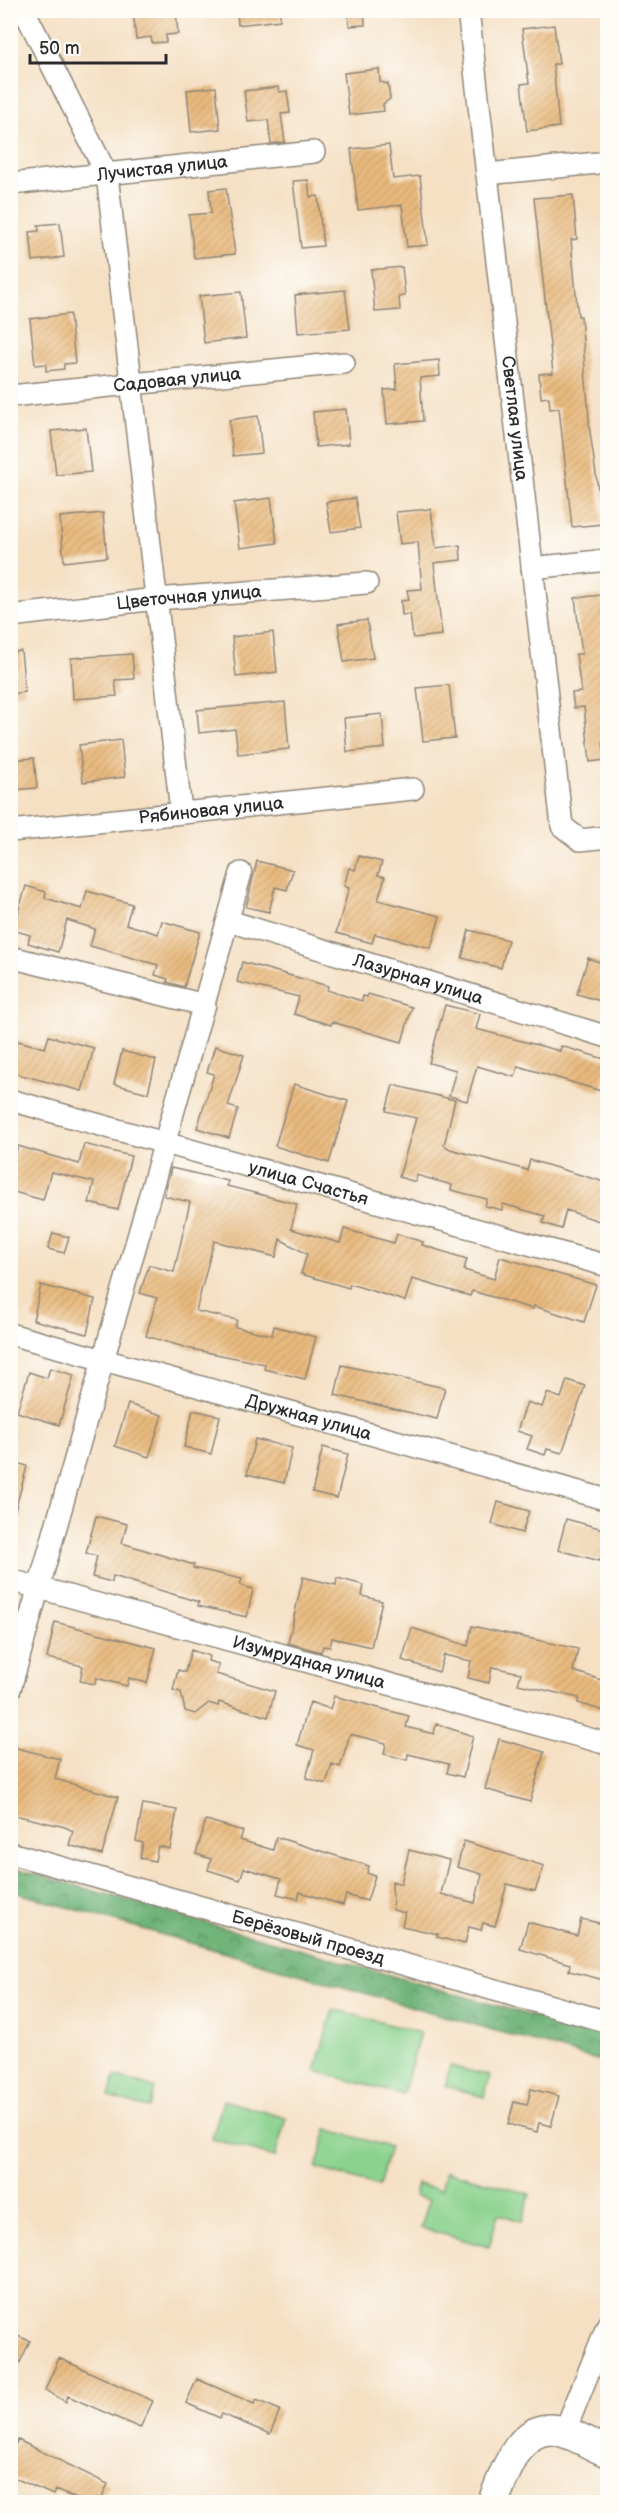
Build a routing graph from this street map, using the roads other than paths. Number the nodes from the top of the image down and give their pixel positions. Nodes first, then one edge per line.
1 (24, 10) edge
2 (468, 10) edge
3 (314, 152) dead end
4 (608, 162) edge
5 (487, 174) junction
6 (106, 175) junction
7 (10, 184) edge
8 (344, 363) dead end
9 (133, 384) junction
10 (10, 396) edge
11 (608, 560) edge
12 (531, 568) junction
13 (367, 583) dead end
14 (156, 599) junction
15 (10, 616) edge
16 (413, 789) dead end
17 (181, 811) junction
18 (10, 831) edge
19 (608, 837) edge
20 (241, 873) dead end
21 (229, 921) junction
22 (10, 957) edge
23 (205, 1005) junction
24 (608, 1037) edge
25 (10, 1100) edge
26 (166, 1143) junction
27 (608, 1266) edge
28 (10, 1334) edge
29 (104, 1360) junction
30 (608, 1500) edge
31 (10, 1580) edge
32 (39, 1588) junction
33 (10, 1689) edge
34 (608, 1744) edge
35 (10, 1852) edge
36 (608, 2022) edge
37 (608, 2324) edge
38 (564, 2433) junction
39 (608, 2452) edge
40 (493, 2502) edge

1 - 6 street
2 - 5 street, Светлая улица
3 - 6 street, Лучистая улица
4 - 5 street
5 - 12 street, Светлая улица
6 - 7 street, Лучистая улица
6 - 9 street
8 - 9 street, Садовая улица
9 - 10 street, Садовая улица
9 - 14 street
11 - 12 street
12 - 19 street, Светлая улица
13 - 14 street, Цветочная улица
14 - 15 street, Цветочная улица
14 - 17 street
16 - 17 street, Рябиновая улица
17 - 18 street, Рябиновая улица
20 - 21 street
21 - 23 street
21 - 24 street, Лазурная улица
22 - 23 street
23 - 26 street
25 - 26 street, улица Счастья
26 - 27 street, улица Счастья
26 - 29 street
28 - 29 street, Дружная улица
29 - 30 street, Дружная улица
29 - 32 street
31 - 32 street, Изумрудная улица
32 - 33 street
32 - 34 street, Изумрудная улица
35 - 36 street, Берёзовый проезд
37 - 38 street
38 - 39 street
38 - 40 street

